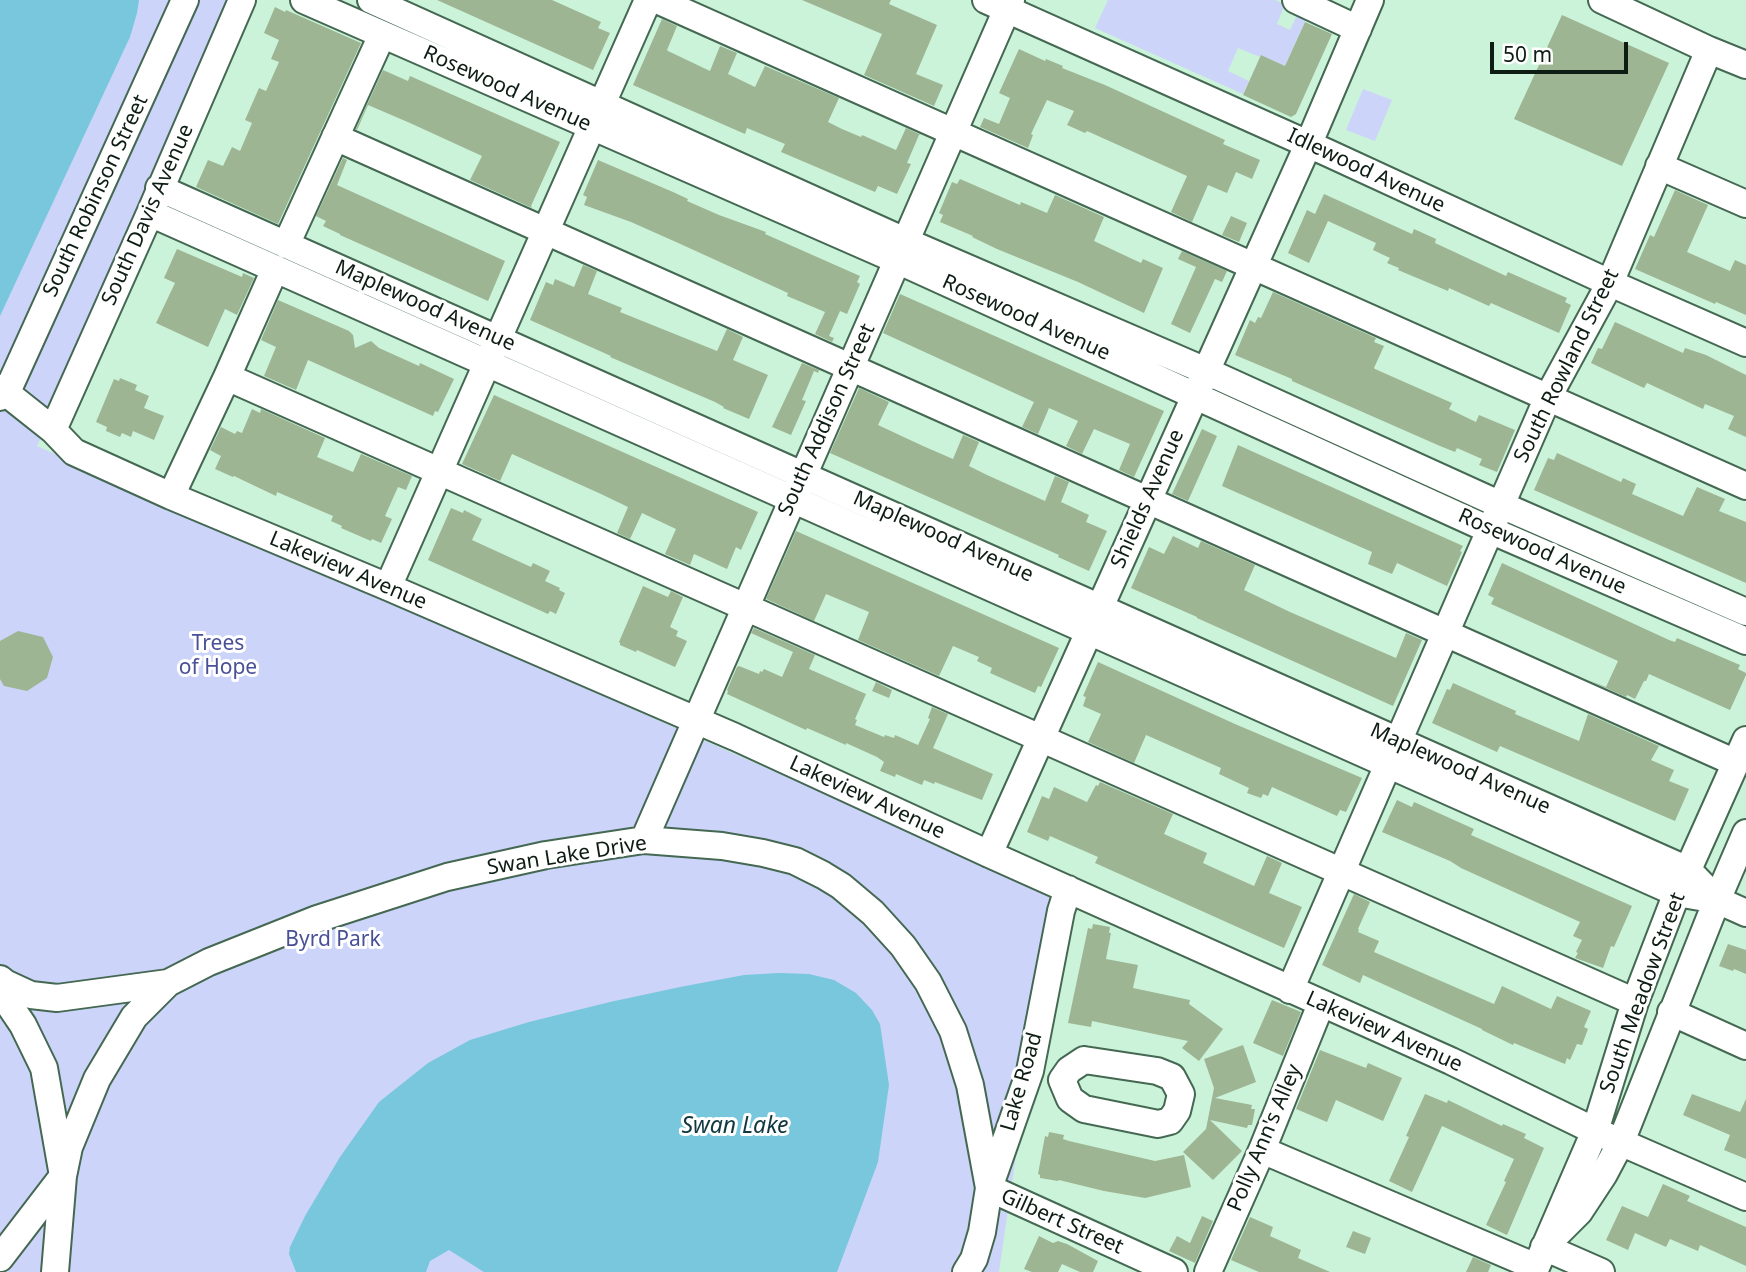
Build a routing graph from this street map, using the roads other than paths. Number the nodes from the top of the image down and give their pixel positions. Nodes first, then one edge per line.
1 (185, 0) edge
2 (242, 0) edge
3 (304, 0) edge
4 (648, 0) edge
5 (657, 0) edge
6 (1296, 0) edge
7 (1370, 0) edge
8 (1602, 0) edge
9 (386, 3) edge
10 (1001, 3) edge
11 (1358, 29) junction
12 (382, 35) junction
13 (1709, 50) junction
14 (1746, 65) edge
15 (596, 116) junction
16 (953, 132) junction
17 (335, 138) junction
18 (1308, 144) junction
19 (1659, 166) junction
20 (159, 188) junction
21 (1746, 204) edge
22 (150, 213) junction
23 (545, 231) junction
24 (901, 250) junction
25 (281, 257) junction
26 (1253, 266) junction
27 (1610, 283) junction
28 (1746, 343) edge
29 (492, 351) junction
30 (850, 367) junction
31 (227, 377) junction
32 (1200, 383) junction
33 (2, 392) edge
34 (1548, 397) junction
35 (53, 429) junction
36 (439, 471) junction
37 (803, 475) junction
38 (1746, 486) edge
39 (171, 496) junction
40 (792, 499) junction
41 (1148, 500) junction
42 (1501, 505) junction
43 (1490, 530) junction
44 (387, 587) junction
45 (745, 607) junction
46 (1746, 612) edge
47 (1095, 620) junction
48 (1445, 633) junction
49 (1746, 641) edge
50 (695, 720) junction
51 (1041, 739) junction
52 (1393, 752) junction
53 (1741, 752) edge
54 (1746, 833) edge
55 (644, 840) junction
56 (989, 854) junction
57 (1341, 872) junction
58 (1683, 882) junction
59 (1068, 889) junction
60 (1717, 900) junction
61 (1746, 913) edge
62 (0, 979) edge
63 (168, 983) junction
64 (0, 990) edge
65 (1290, 990) junction
66 (1635, 1002) junction
67 (1321, 1004) junction
68 (1671, 1012) junction
69 (1746, 1046) edge
70 (1030, 1071) junction
71 (1062, 1080) dead end
72 (1595, 1130) junction
73 (1621, 1142) junction
74 (1262, 1150) junction
75 (63, 1175) junction
76 (989, 1188) junction
77 (1746, 1197) edge
78 (0, 1258) edge
79 (1538, 1262) edge
80 (55, 1272) edge
81 (966, 1272) edge
82 (1174, 1272) edge
83 (1208, 1272) edge
84 (1601, 1272) edge

1 - 33 street, South Robinson Street
2 - 20 street, South Davis Avenue
3 - 12 street, Rosewood Avenue
4 - 15 street
5 - 16 street
6 - 11 street
7 - 11 street, Shields Avenue
8 - 13 street
9 - 15 street, Rosewood Avenue
10 - 16 street, South Addison Street
10 - 18 street, Idlewood Avenue
11 - 18 street, Shields Avenue
12 - 15 street, Rosewood Avenue
12 - 17 street
13 - 14 street
13 - 19 street, South Rowland Street
15 - 23 street
15 - 24 street, Rosewood Avenue
16 - 24 street, South Addison Street
16 - 26 street
17 - 23 street
17 - 25 street
18 - 26 street, Shields Avenue
18 - 27 street, Idlewood Avenue
19 - 21 street
19 - 27 street, South Rowland Street
20 - 22 street, South Davis Avenue
20 - 25 street, Maplewood Avenue
22 - 25 street, Maplewood Avenue
22 - 35 street, South Davis Avenue
23 - 29 street
23 - 30 street
24 - 30 street, South Addison Street
24 - 32 street, Rosewood Avenue
25 - 29 street, Maplewood Avenue
25 - 31 street
26 - 32 street, Shields Avenue
26 - 34 street
27 - 28 street, Idlewood Avenue
27 - 34 street, South Rowland Street
29 - 36 street
29 - 37 street, Maplewood Avenue
29 - 40 street, Maplewood Avenue
30 - 37 street, South Addison Street
30 - 41 street
31 - 36 street
31 - 39 street
32 - 41 street, Shields Avenue
32 - 42 street, Rosewood Avenue
32 - 43 street, Rosewood Avenue
33 - 35 street, Lakeview Avenue
34 - 38 street
34 - 42 street, South Rowland Street
35 - 39 street, Lakeview Avenue
36 - 44 street
36 - 45 street
37 - 40 street, South Addison Street
37 - 47 street, Maplewood Avenue
39 - 44 street, Lakeview Avenue
40 - 45 street, South Addison Street
40 - 47 street, Maplewood Avenue
41 - 47 street, Shields Avenue
41 - 48 street
42 - 43 street, South Rowland Street
42 - 46 street, Rosewood Avenue
43 - 48 street, South Rowland Street
43 - 49 street, Rosewood Avenue
44 - 50 street, Lakeview Avenue
45 - 50 street, South Addison Street
45 - 51 street
47 - 51 street, Shields Avenue
47 - 52 street, Maplewood Avenue
48 - 52 street, South Rowland Street
48 - 53 street
50 - 55 street, South Addison Street
50 - 56 street, Lakeview Avenue
51 - 56 street, Shields Avenue
51 - 57 street
52 - 57 street, South Rowland Street
52 - 58 street, Maplewood Avenue
53 - 58 street, South Meadow Street
54 - 60 street, South Meadow Street
55 - 63 street, Swan Lake Drive
55 - 76 street, Swan Lake Drive
56 - 59 street, Lakeview Avenue
57 - 65 street, South Rowland Street
57 - 66 street
58 - 60 street, Maplewood Avenue
58 - 66 street, South Meadow Street
59 - 65 street, Lakeview Avenue
59 - 70 street, Lake Road
60 - 61 street, Maplewood Avenue
60 - 68 street, South Meadow Street
62 - 63 street, Swan Lake Drive
63 - 75 street, Swan Lake Drive
64 - 75 street, Swan Lake Drive
65 - 67 street, Lakeview Avenue
66 - 72 street, South Meadow Street
67 - 72 street, Lakeview Avenue
67 - 74 street, Polly Ann's Alley
68 - 69 street
68 - 73 street, South Meadow Street
70 - 71 street
70 - 76 street, Lake Road
72 - 73 street, Lakeview Avenue
72 - 79 street, South Meadow Street
73 - 77 street, Lakeview Avenue
73 - 79 street, South Meadow Street
74 - 79 street
74 - 83 street, Polly Ann's Alley
75 - 78 street, Swan Lake Drive
75 - 80 street, Swan Lake Drive
76 - 81 street, Lake Road
76 - 82 street, Gilbert Street
79 - 84 street

